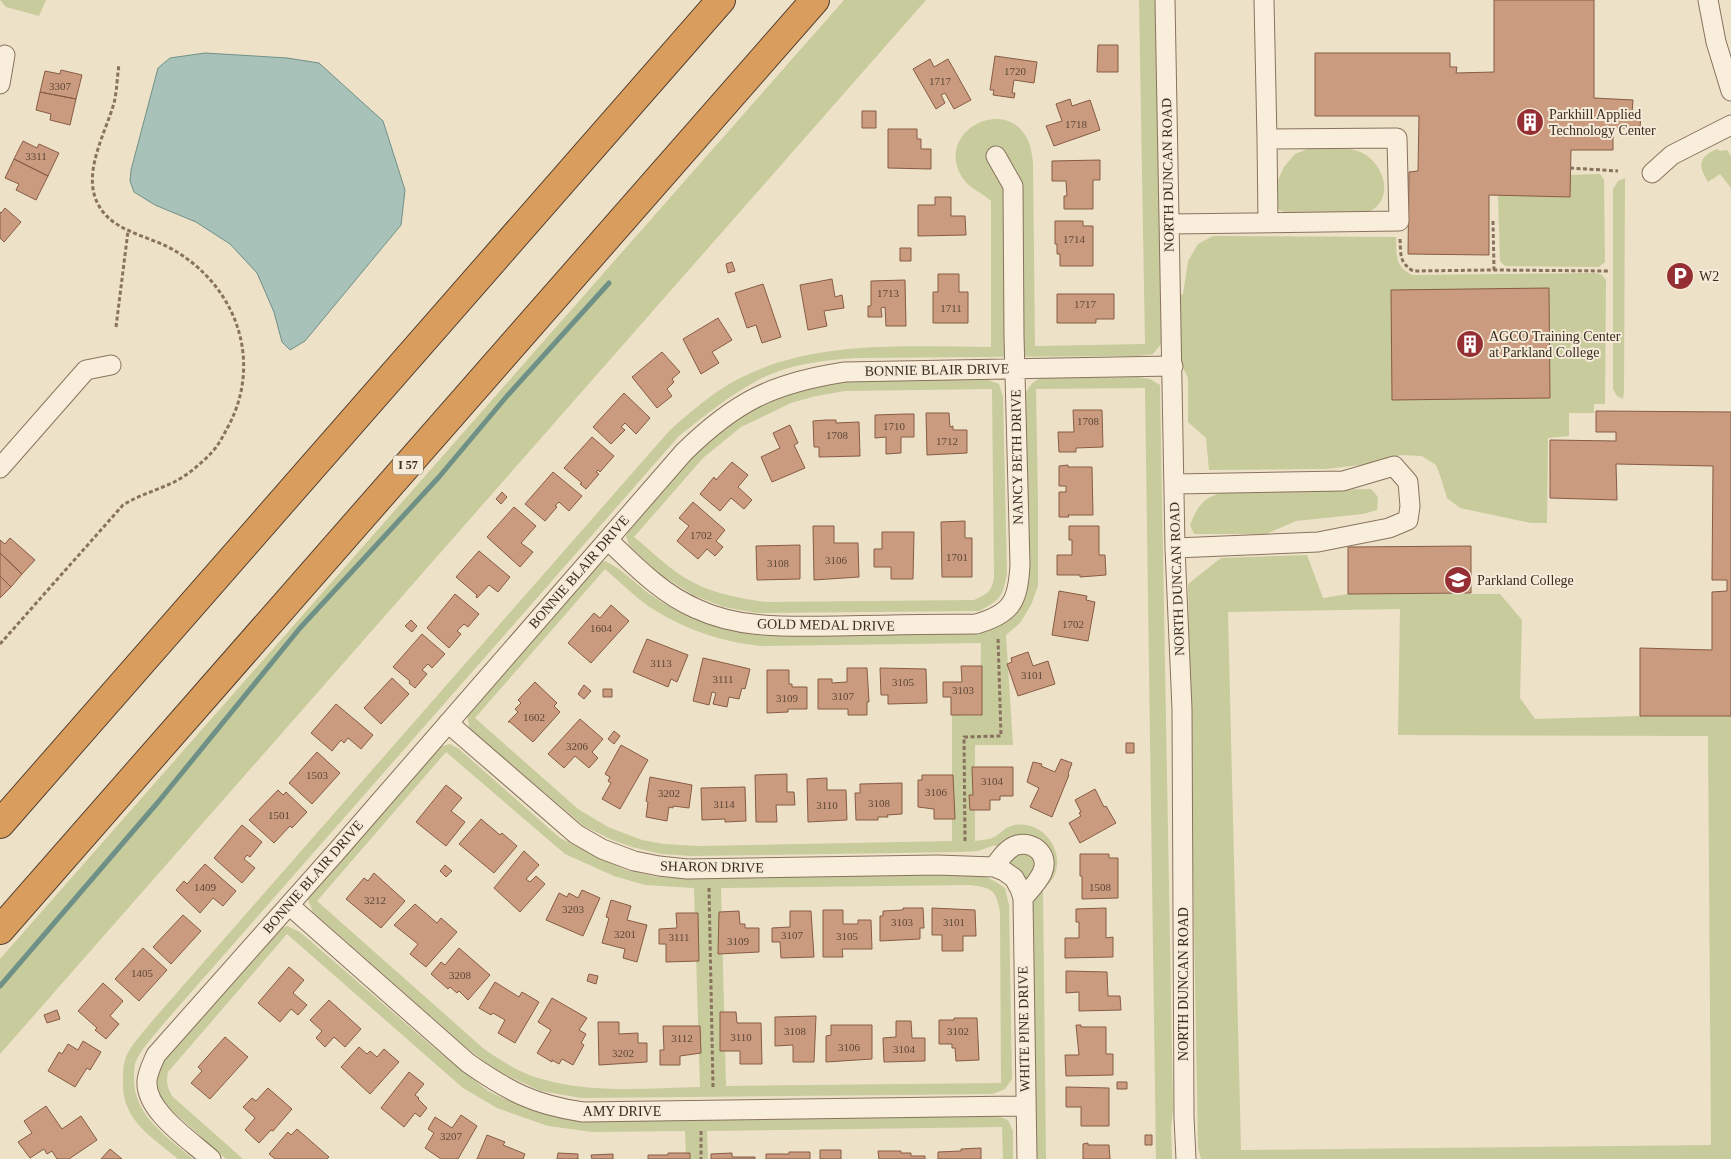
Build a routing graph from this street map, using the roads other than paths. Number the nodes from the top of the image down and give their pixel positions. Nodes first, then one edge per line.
1 (721, 0) edge
2 (815, 0) edge
3 (1165, 0) edge
4 (1264, 0) edge
5 (1708, 0) edge
6 (5, 55) dead end
7 (0, 84) edge
8 (1731, 91) edge
9 (1731, 125) edge
10 (1267, 139) junction
11 (996, 156) dead end
12 (1652, 173) dead end
13 (1268, 222) junction
14 (1169, 224) junction
15 (111, 365) dead end
16 (1173, 366) junction
17 (1015, 369) junction
18 (0, 468) edge
19 (1174, 484) junction
20 (608, 540) junction
21 (1175, 548) junction
22 (1007, 610) joint
23 (448, 723) junction
24 (0, 824) edge
25 (994, 867) junction
26 (1014, 878) joint
27 (1022, 898) junction
28 (289, 905) junction
29 (0, 930) edge
30 (1026, 1106) junction
31 (211, 1159) edge
32 (1026, 1159) edge
33 (1186, 1159) edge

1 - 24 highway
2 - 29 highway, I 57
3 - 14 street, NORTH DUNCAN ROAD
4 - 10 street
5 - 8 street
6 - 7 street
9 - 12 street
10 - 13 street
10 - 13 street
11 - 17 street, NANCY BETH DRIVE
13 - 14 street
14 - 16 street, NORTH DUNCAN ROAD
15 - 18 street
16 - 17 street, BONNIE BLAIR DRIVE
16 - 19 street, NORTH DUNCAN ROAD
17 - 20 street, BONNIE BLAIR DRIVE
17 - 22 street, NANCY BETH DRIVE
19 - 21 street, NORTH DUNCAN ROAD
19 - 21 street
20 - 22 street, GOLD MEDAL DRIVE
20 - 23 street, BONNIE BLAIR DRIVE
21 - 33 street, NORTH DUNCAN ROAD
23 - 25 street, SHARON DRIVE
23 - 28 street, BONNIE BLAIR DRIVE
25 - 26 street, SHARON DRIVE
25 - 27 street
26 - 27 street, WHITE PINE DRIVE
27 - 30 street, WHITE PINE DRIVE
28 - 30 street, AMY DRIVE
28 - 31 street, BONNIE BLAIR DRIVE
30 - 32 street, WHITE PINE DRIVE

